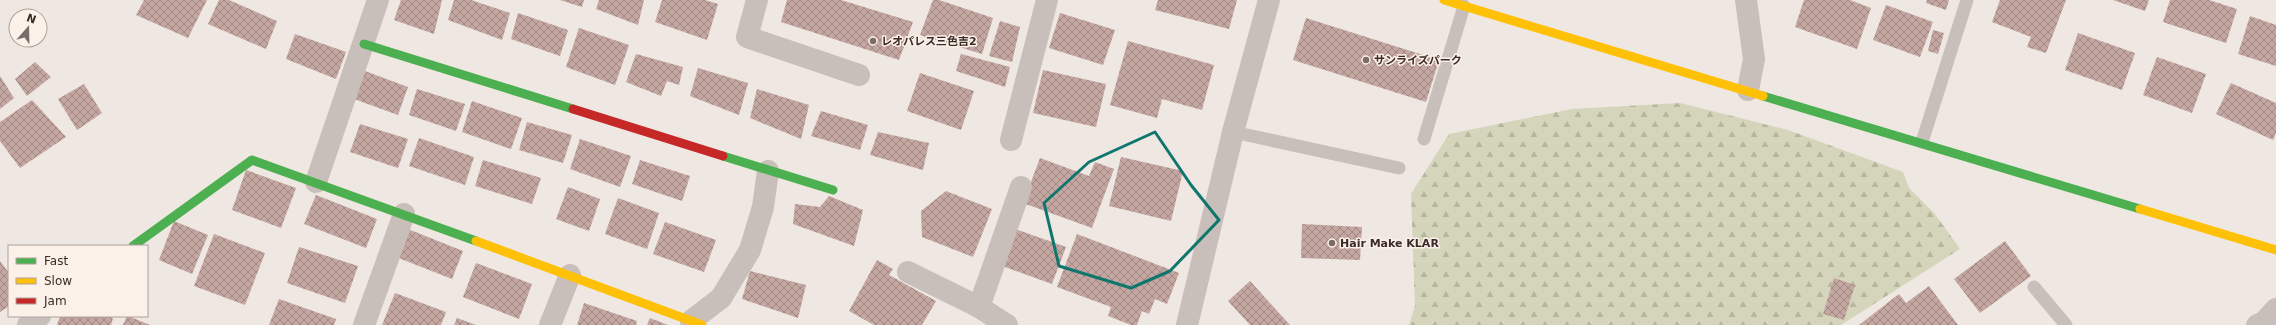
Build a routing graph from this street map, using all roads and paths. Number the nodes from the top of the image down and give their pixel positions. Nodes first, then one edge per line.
1 (378, 0) edge
2 (757, 0) edge
3 (1047, 0) edge
4 (1269, 0) edge
5 (1746, 0) edge
6 (1967, 0) edge
7 (1458, 2) edge
8 (364, 44) junction
9 (859, 75) dead end
10 (1748, 90) junction
11 (1233, 132) junction
12 (1424, 139) dead end
13 (1011, 140) dead end
14 (1922, 142) junction
15 (1399, 168) dead end
16 (768, 171) junction
17 (316, 182) junction
18 (1021, 187) dead end
19 (833, 190) dead end
20 (404, 214) junction
21 (134, 245) edge
22 (2276, 250) edge
23 (908, 272) dead end
24 (570, 275) junction
25 (2034, 287) dead end
26 (978, 307) junction
27 (2276, 309) edge
28 (39, 317) edge
29 (696, 323) edge
30 (28, 325) edge
31 (364, 325) edge
32 (550, 325) edge
33 (1007, 325) edge
34 (1187, 325) edge
35 (2066, 325) edge
36 (2257, 325) edge

1 - 8 street
2 - 9 street
3 - 13 street
4 - 11 street
5 - 10 street
6 - 14 lane
7 - 10 street
7 - 12 lane
8 - 16 street
8 - 17 street
10 - 14 street
11 - 15 lane
11 - 34 street
14 - 22 street
16 - 19 street
16 - 29 street
17 - 20 street
17 - 21 street
18 - 26 street
20 - 24 street
20 - 31 street
23 - 26 street
24 - 29 street
24 - 32 street
25 - 35 lane
26 - 33 street
27 - 36 street
28 - 30 street

